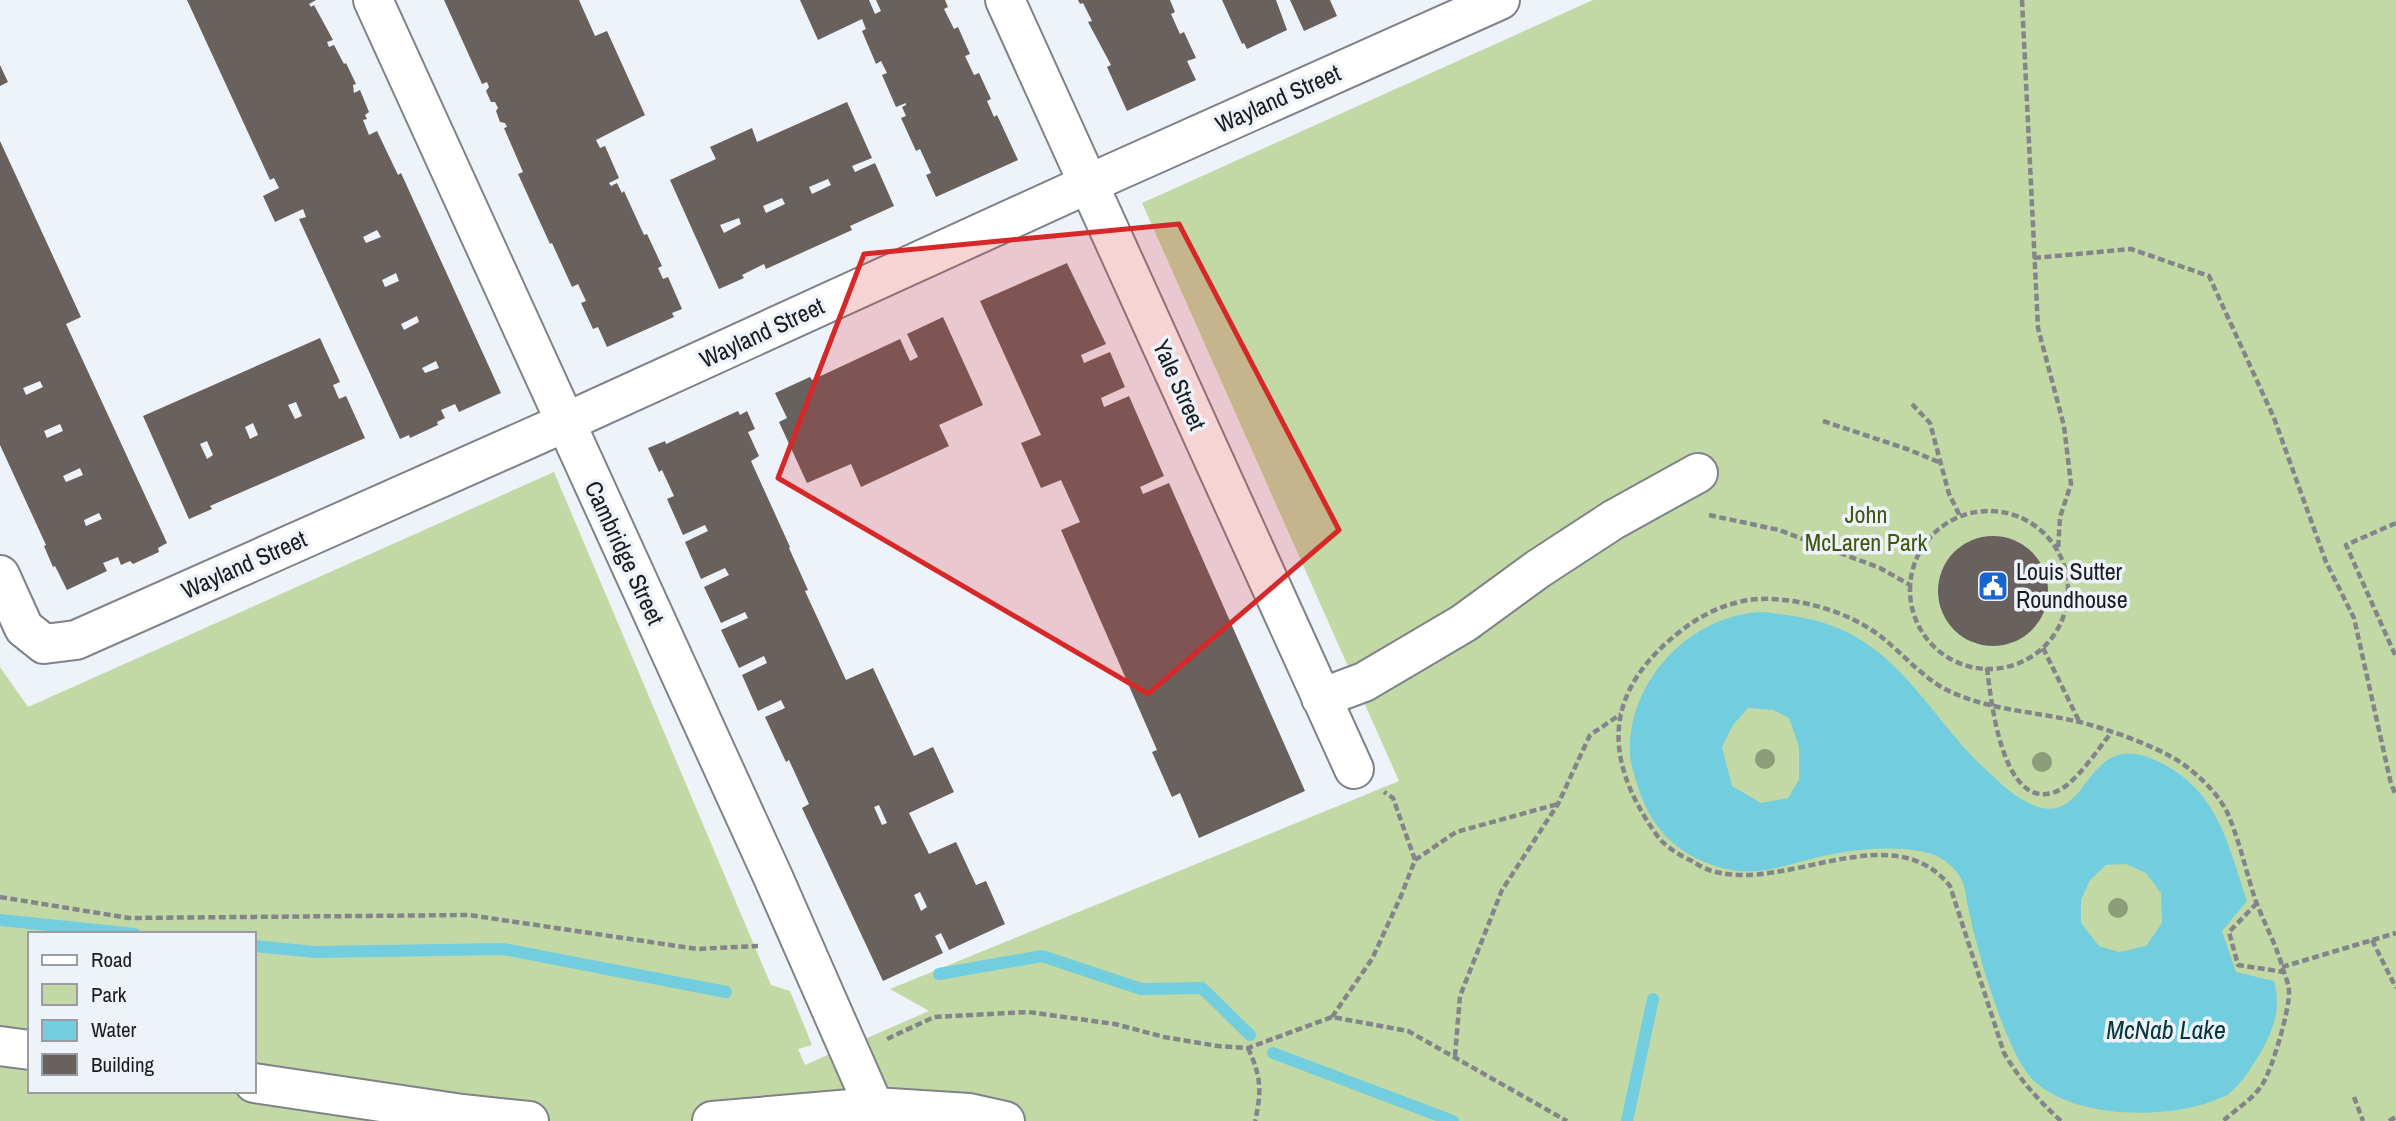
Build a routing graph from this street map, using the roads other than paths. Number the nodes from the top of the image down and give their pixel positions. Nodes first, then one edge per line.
1 (373, 0) edge
2 (1004, 0) edge
3 (1500, 0) edge
4 (1088, 184) junction
5 (564, 423) junction
6 (1698, 473) dead end
7 (0, 575) edge
8 (1321, 698) junction
9 (1354, 769) road end
10 (0, 1046) edge
11 (28, 1050) edge
12 (256, 1083) edge
13 (874, 1107) junction
14 (529, 1121) edge
15 (712, 1121) edge
16 (1005, 1121) edge

1 - 5 street, Cambridge Street
2 - 4 street, Yale Street
3 - 4 street, Wayland Street
4 - 5 street, Wayland Street
4 - 8 street, Yale Street
5 - 7 street, Wayland Street
5 - 13 street, Cambridge Street
6 - 8 street
8 - 9 street, Yale Street
10 - 11 street
12 - 14 street
13 - 15 street
13 - 16 street

